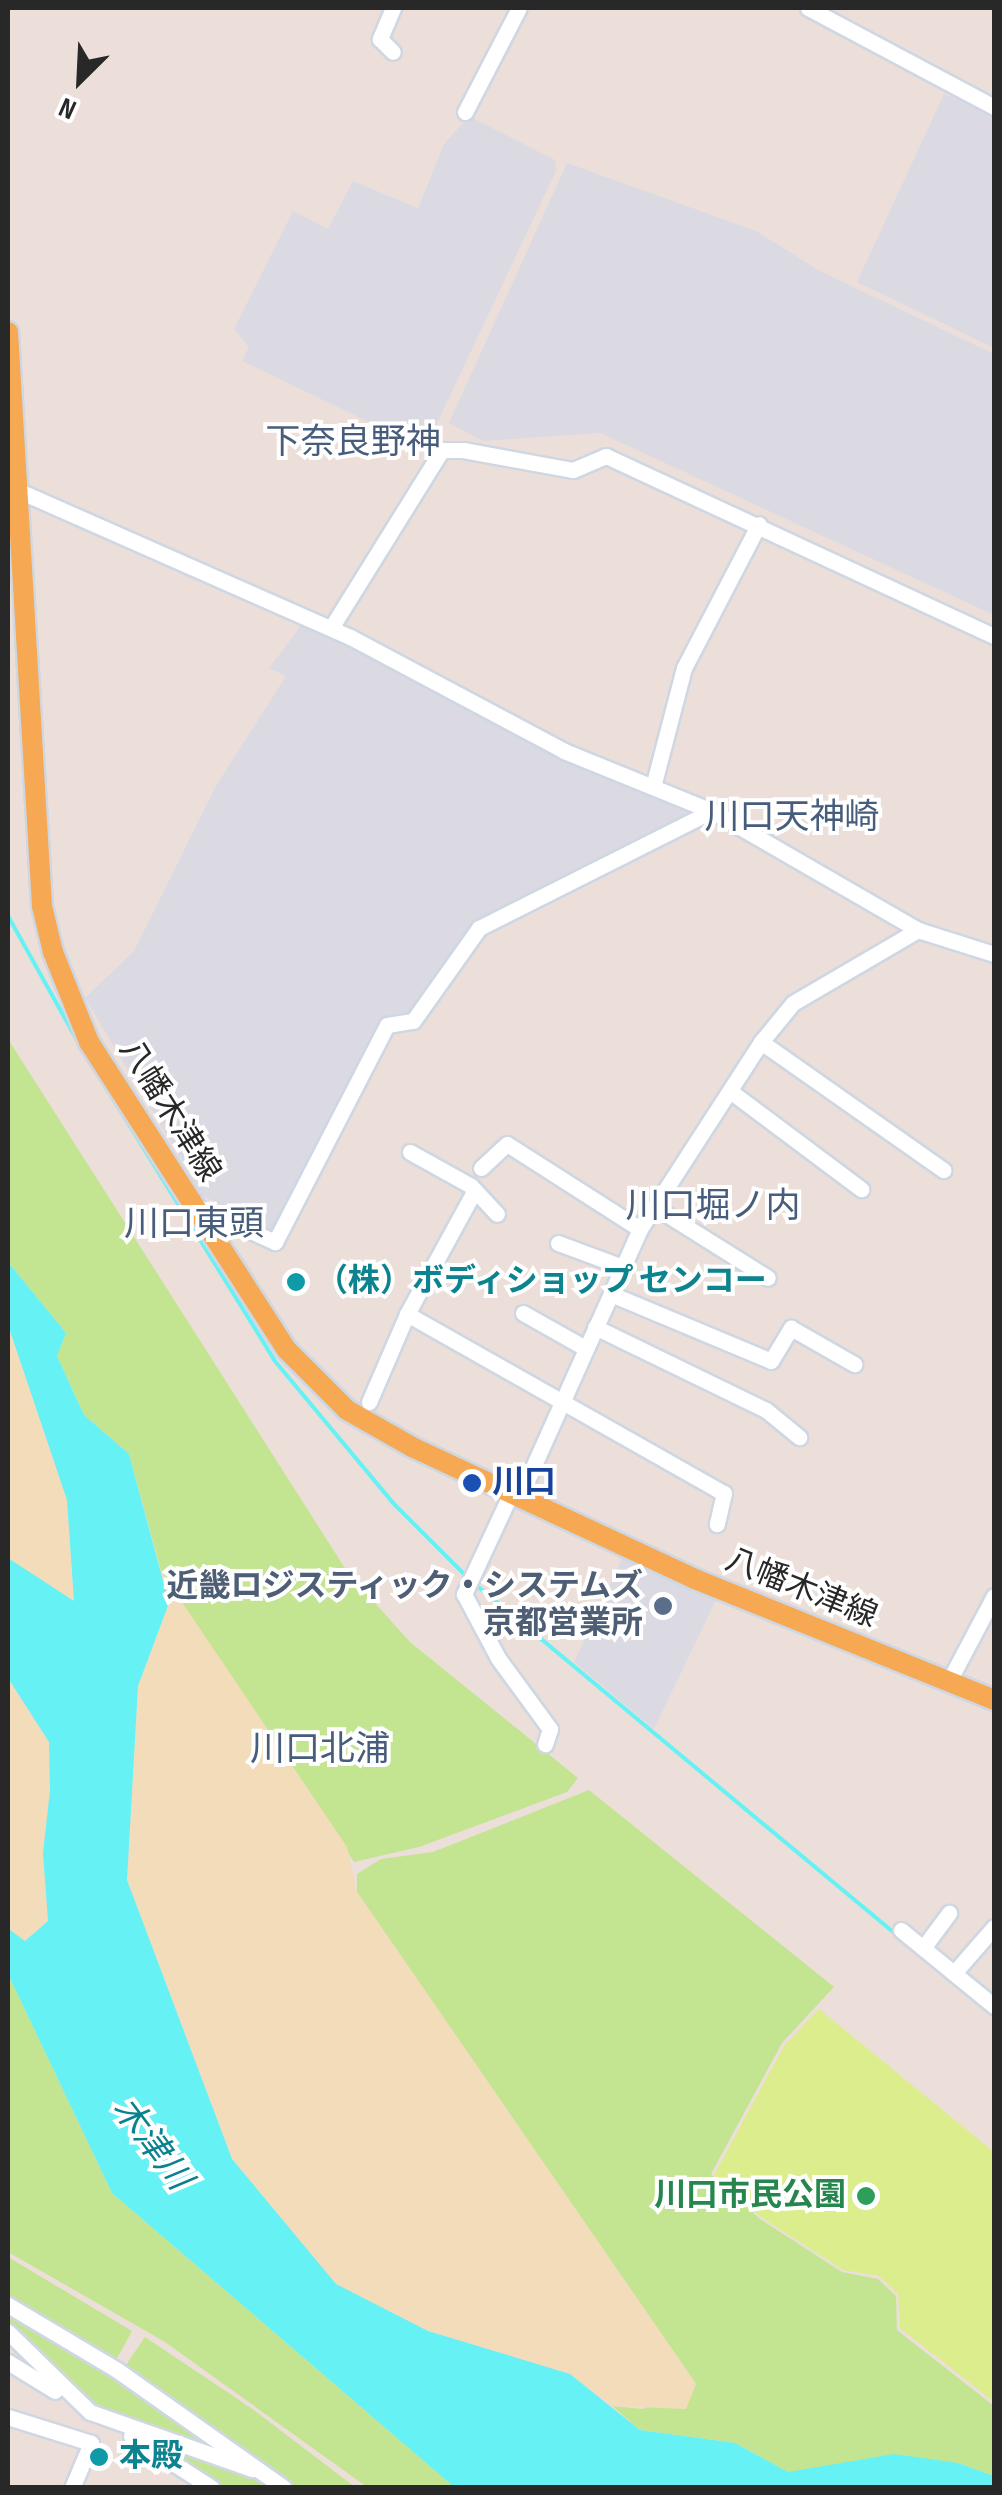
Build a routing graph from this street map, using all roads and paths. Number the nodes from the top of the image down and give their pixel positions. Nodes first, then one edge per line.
1 (393, 8) edge
2 (519, 8) edge
3 (808, 8) edge
4 (393, 52) dead end
5 (994, 107) edge
6 (465, 112) dead end
7 (8, 332) edge
8 (19, 491) junction
9 (759, 524) junction
10 (331, 628) junction
11 (994, 636) edge
12 (654, 783) junction
13 (712, 811) junction
14 (918, 930) junction
15 (994, 954) edge
16 (761, 1042) junction
17 (730, 1091) junction
18 (498, 1134) dead end
19 (410, 1152) dead end
20 (481, 1168) junction
21 (942, 1170) dead end
22 (473, 1188) junction
23 (860, 1189) dead end
24 (193, 1205) junction
25 (655, 1207) junction
26 (497, 1214) dead end
27 (640, 1228) junction
28 (558, 1243) dead end
29 (623, 1268) junction
30 (768, 1278) dead end
31 (611, 1294) junction
32 (523, 1313) dead end
33 (407, 1314) junction
34 (595, 1326) junction
35 (585, 1348) junction
36 (854, 1364) dead end
37 (562, 1399) junction
38 (368, 1402) dead end
39 (799, 1437) dead end
40 (516, 1493) junction
41 (717, 1524) dead end
42 (994, 1596) edge
43 (949, 1681) junction
44 (994, 1700) edge
45 (545, 1744) dead end
46 (950, 1913) dead end
47 (994, 1927) edge
48 (901, 1930) dead end
49 (923, 1948) junction
50 (954, 1973) junction
51 (994, 2006) edge
52 (8, 2306) edge
53 (8, 2332) edge
54 (8, 2362) edge
55 (90, 2412) junction
56 (8, 2417) edge
57 (92, 2443) junction
58 (260, 2468) junction
59 (72, 2488) edge
60 (212, 2488) edge
61 (284, 2488) edge

1 - 4 street
2 - 6 street
3 - 5 street
7 - 8 main road, 八幡木津線
8 - 10 street
8 - 24 main road, 八幡木津線
9 - 10 street
9 - 11 street
9 - 12 street
10 - 12 street
12 - 13 street
13 - 14 street
13 - 24 street
14 - 15 street
14 - 16 street
16 - 17 street
16 - 21 street
17 - 23 street
17 - 25 street
18 - 20 street
19 - 22 street
20 - 22 street
20 - 27 street
22 - 26 street
22 - 33 street
24 - 40 main road, 八幡木津線
25 - 27 street
25 - 30 street
27 - 29 street
28 - 29 street
29 - 31 street
31 - 34 street
31 - 36 street
32 - 35 street
33 - 37 street
33 - 38 street
34 - 35 street
34 - 39 street
35 - 37 street
37 - 40 street
37 - 41 street
40 - 43 main road, 八幡木津線
40 - 45 street
42 - 43 street
43 - 44 main road, 八幡木津線
46 - 49 street
47 - 50 street
48 - 49 street
49 - 50 street
50 - 51 street
52 - 58 street
53 - 55 street
54 - 55 street
55 - 57 street
55 - 58 street
55 - 60 street
56 - 57 street
57 - 59 street
58 - 61 street

